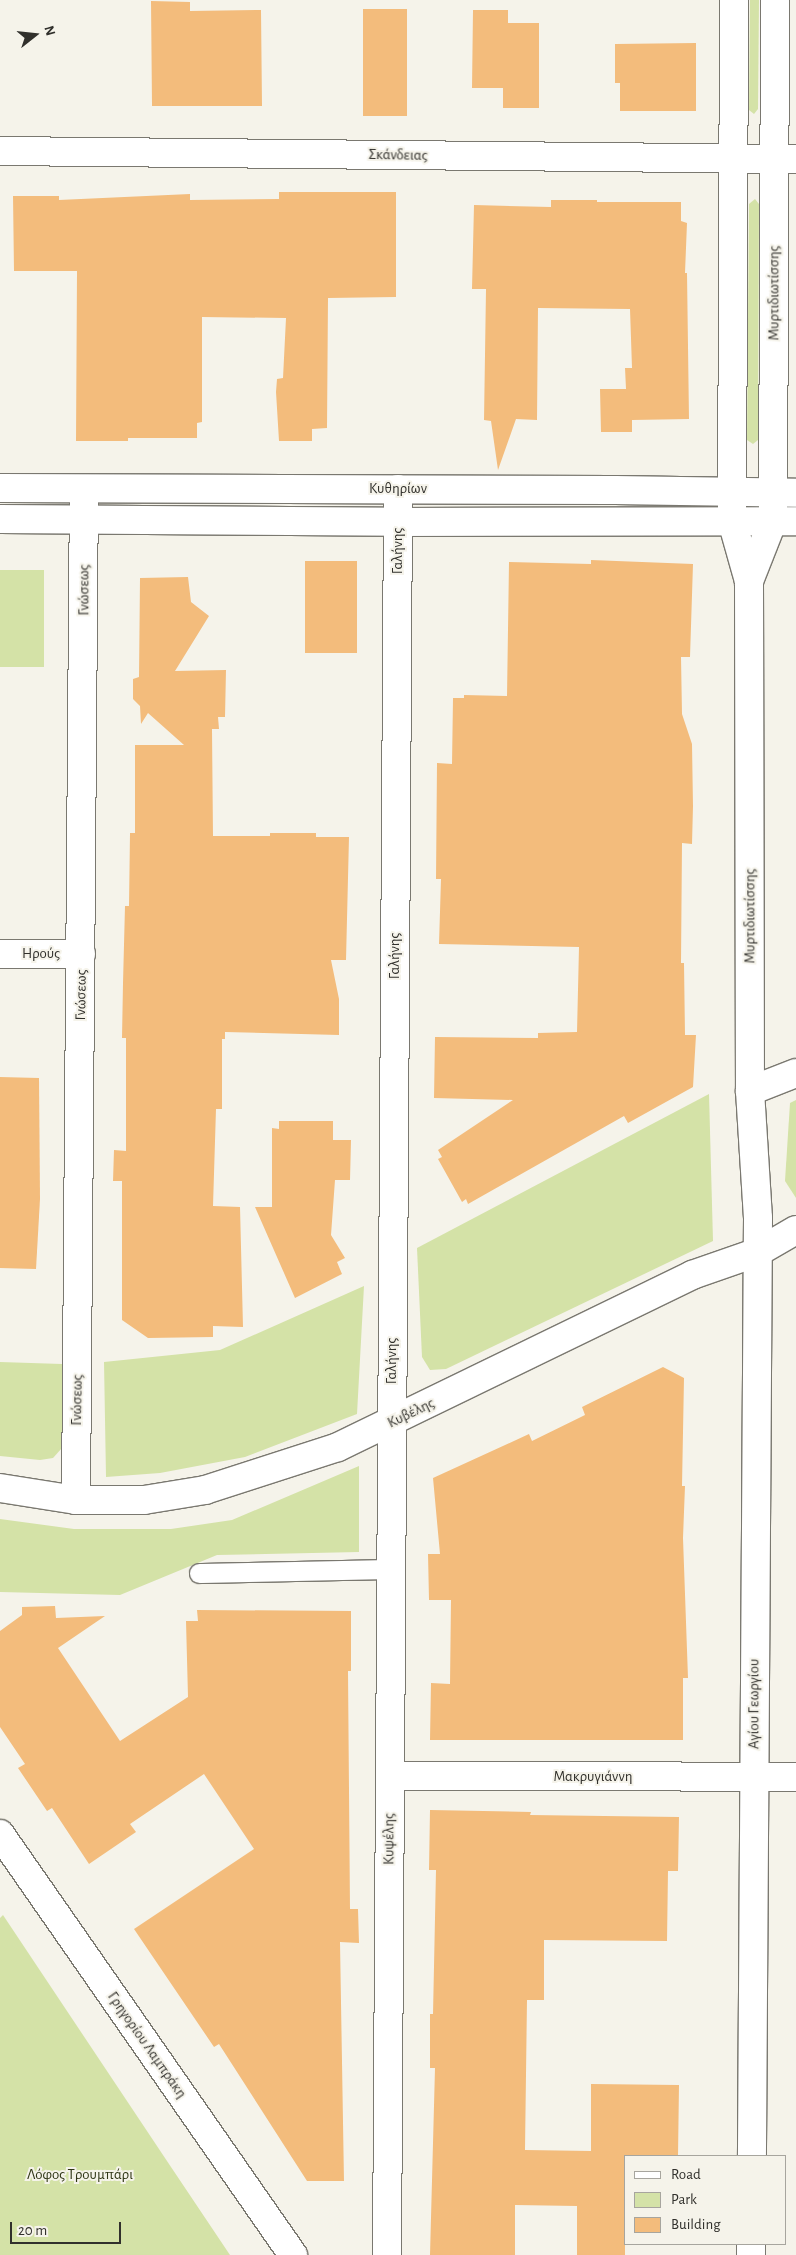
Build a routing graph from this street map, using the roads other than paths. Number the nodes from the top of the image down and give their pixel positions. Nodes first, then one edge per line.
1 (734, 0) edge
2 (774, 0) edge
3 (0, 151) edge
4 (734, 159) junction
5 (785, 159) edge
6 (0, 488) edge
7 (84, 489) junction
8 (398, 489) junction
9 (732, 492) junction
10 (785, 493) edge
11 (0, 519) edge
12 (84, 520) junction
13 (732, 521) junction
14 (784, 521) edge
15 (398, 522) junction
16 (749, 581) junction
17 (0, 954) edge
18 (81, 954) junction
19 (796, 1074) edge
20 (750, 1091) junction
21 (796, 1230) edge
22 (758, 1252) junction
23 (392, 1423) junction
24 (0, 1488) edge
25 (76, 1500) junction
26 (392, 1569) junction
27 (199, 1574) dead end
28 (390, 1776) junction
29 (754, 1777) junction
30 (796, 1777) edge
31 (3, 1845) edge
32 (752, 2155) edge
33 (294, 2255) edge
34 (387, 2255) edge

1 - 4 street, Μυρτιδιωτίσσης
2 - 5 street, Μυρτιδιωτίσσης
3 - 4 street, Σκάνδειας
4 - 5 street, Σκάνδειας
4 - 9 street, Μυρτιδιωτίσσης
5 - 10 street, Μυρτιδιωτίσσης
6 - 7 street, Κυθηρίων
7 - 8 street, Κυθηρίων
7 - 12 street, Γνώσεως
8 - 9 street, Κυθηρίων
8 - 15 street, Γαλήνης
9 - 10 street, Κυθηρίων
9 - 13 street, Μυρτιδιωτίσσης
10 - 14 street, Μυρτιδιωτίσσης
11 - 12 street
12 - 15 street
12 - 18 street, Γνώσεως
13 - 14 street
13 - 15 street
13 - 16 street, Μυρτιδιωτίσσης
14 - 16 street, Μυρτιδιωτίσσης
15 - 23 street, Γαλήνης
16 - 20 street, Μυρτιδιωτίσσης
17 - 18 street, Ηρούς
18 - 25 street, Γνώσεως
19 - 20 street
20 - 22 street, Μυρτιδιωτίσσης
21 - 22 street, Κυβέλης
22 - 23 street, Κυβέλης
22 - 29 street, Αγίου Γεωργίου
23 - 25 street, Κυβέλης
23 - 26 street, Κυψέλης
24 - 25 street, Κυβέλης
26 - 27 lane
26 - 28 street, Κυψέλης
28 - 29 street, Μακρυγιάννη
28 - 34 street, Κυψέλης
29 - 30 street, Μακρυγιάννη
29 - 32 street, Αγίου Γεωργίου
31 - 33 street, Γρηγορίου Λαμπράκη

